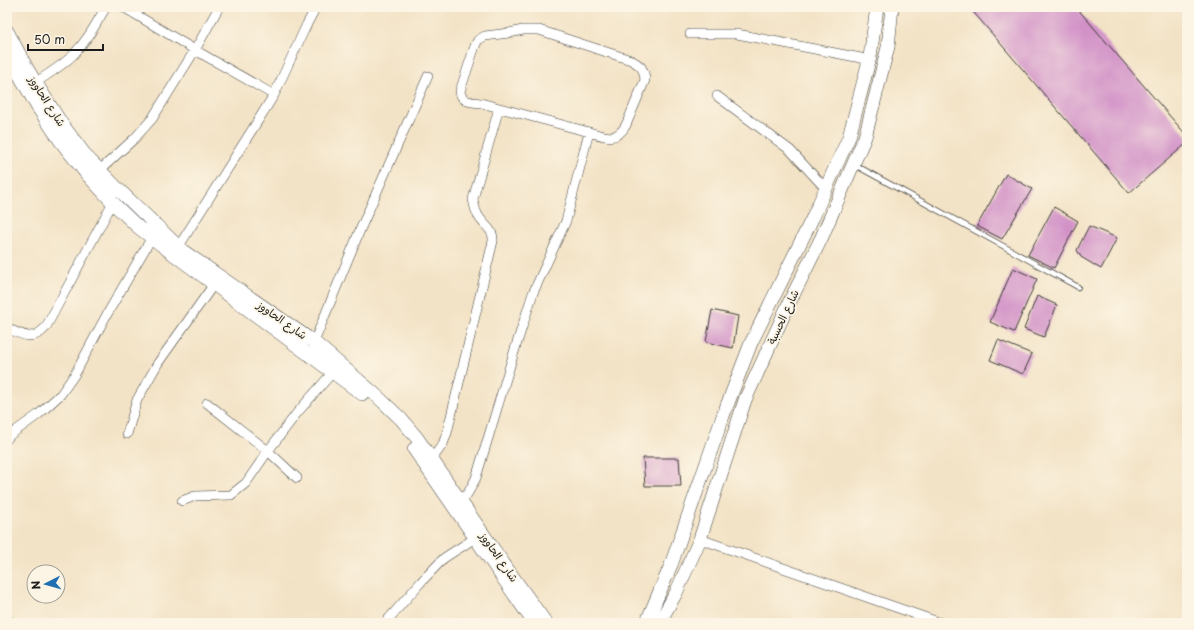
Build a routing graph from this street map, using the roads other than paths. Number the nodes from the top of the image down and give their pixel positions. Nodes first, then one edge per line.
1 (106, 7) edge
2 (123, 7) edge
3 (219, 7) edge
4 (316, 7) edge
5 (876, 7) edge
6 (892, 7) edge
7 (7, 30) edge
8 (690, 34) dead end
9 (195, 50) junction
10 (7, 54) edge
11 (869, 62) junction
12 (428, 76) dead end
13 (35, 83) junction
14 (274, 95) junction
15 (717, 96) dead end
16 (499, 108) junction
17 (589, 132) junction
18 (854, 164) junction
19 (100, 170) junction
20 (826, 189) junction
21 (112, 202) junction
22 (152, 237) junction
23 (179, 246) junction
24 (214, 284) junction
25 (1078, 287) dead end
26 (7, 328) edge
27 (314, 342) junction
28 (333, 372) junction
29 (206, 403) dead end
30 (127, 434) dead end
31 (7, 439) edge
32 (268, 451) junction
33 (432, 459) junction
34 (297, 478) dead end
35 (182, 501) dead end
36 (461, 501) junction
37 (475, 538) junction
38 (700, 539) junction
39 (7, 621) edge
40 (14, 623) edge
41 (385, 623) edge
42 (534, 623) edge
43 (546, 623) edge
44 (645, 623) edge
45 (659, 623) edge
46 (942, 623) edge

1 - 13 street
2 - 9 street
3 - 9 street
4 - 14 street
5 - 11 main road, شارع الحسبة
6 - 18 main road, شارع الحسبة
7 - 13 main road, شارع الحاووز
8 - 11 street
9 - 14 street
9 - 19 street
10 - 21 main road, شارع الحاووز
11 - 20 main road, شارع الحسبة
12 - 27 street
13 - 19 main road, شارع الحاووز
14 - 23 street
15 - 20 street
16 - 17 street
16 - 17 street
16 - 33 street
17 - 36 street
18 - 25 lane
18 - 38 main road, شارع الحسبة
19 - 23 main road, شارع الحاووز
20 - 44 main road, شارع الحسبة
21 - 22 main road, شارع الحاووز
21 - 26 street
22 - 24 main road, شارع الحاووز
22 - 31 street
23 - 27 main road, شارع الحاووز
24 - 28 main road, شارع الحاووز
24 - 30 street
27 - 33 main road, شارع الحاووز
28 - 32 street
28 - 37 main road, شارع الحاووز
29 - 32 street
32 - 34 street
32 - 35 street
33 - 36 main road, شارع الحاووز
36 - 43 main road, شارع الحاووز
37 - 41 street
37 - 42 main road, شارع الحاووز
38 - 45 main road, شارع الحسبة
38 - 46 street
39 - 40 street

